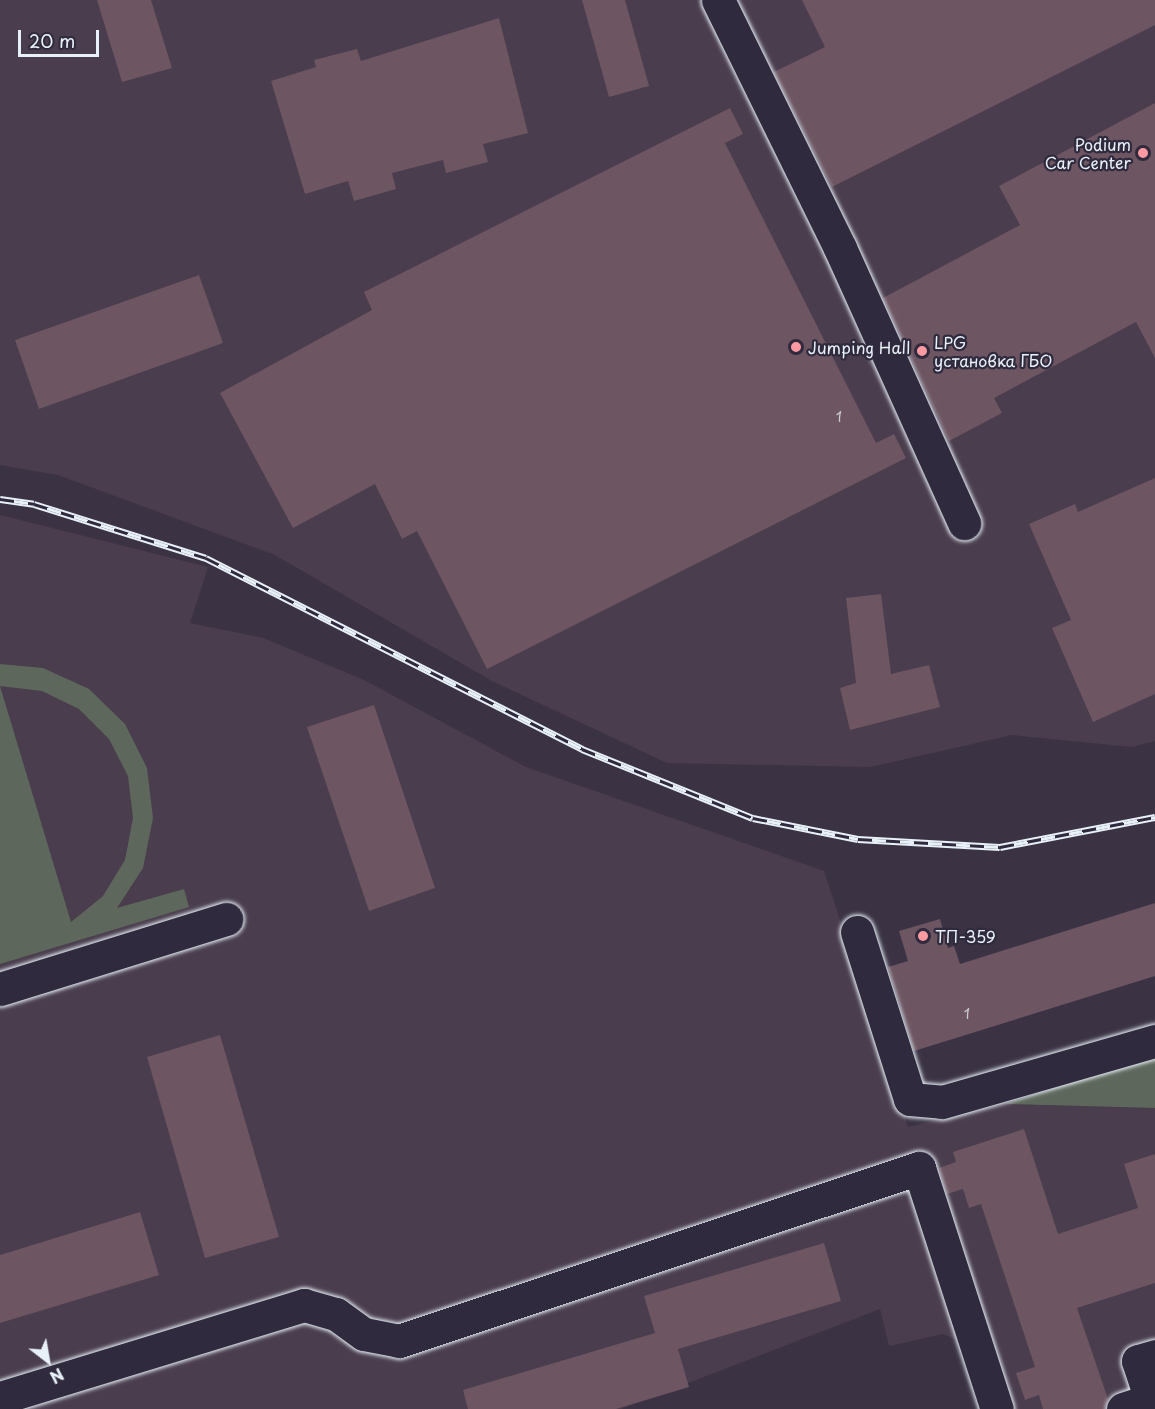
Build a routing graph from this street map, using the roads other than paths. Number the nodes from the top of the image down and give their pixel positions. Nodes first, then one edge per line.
1 (718, 0) edge
2 (964, 523) dead end
3 (226, 919) dead end
4 (857, 932) dead end
5 (0, 989) edge
6 (1155, 1041) edge
7 (1155, 1356) edge
8 (0, 1398) edge
9 (997, 1409) edge
10 (1123, 1409) edge

1 - 2 lane
3 - 5 lane
4 - 6 lane
7 - 10 lane
8 - 9 lane

